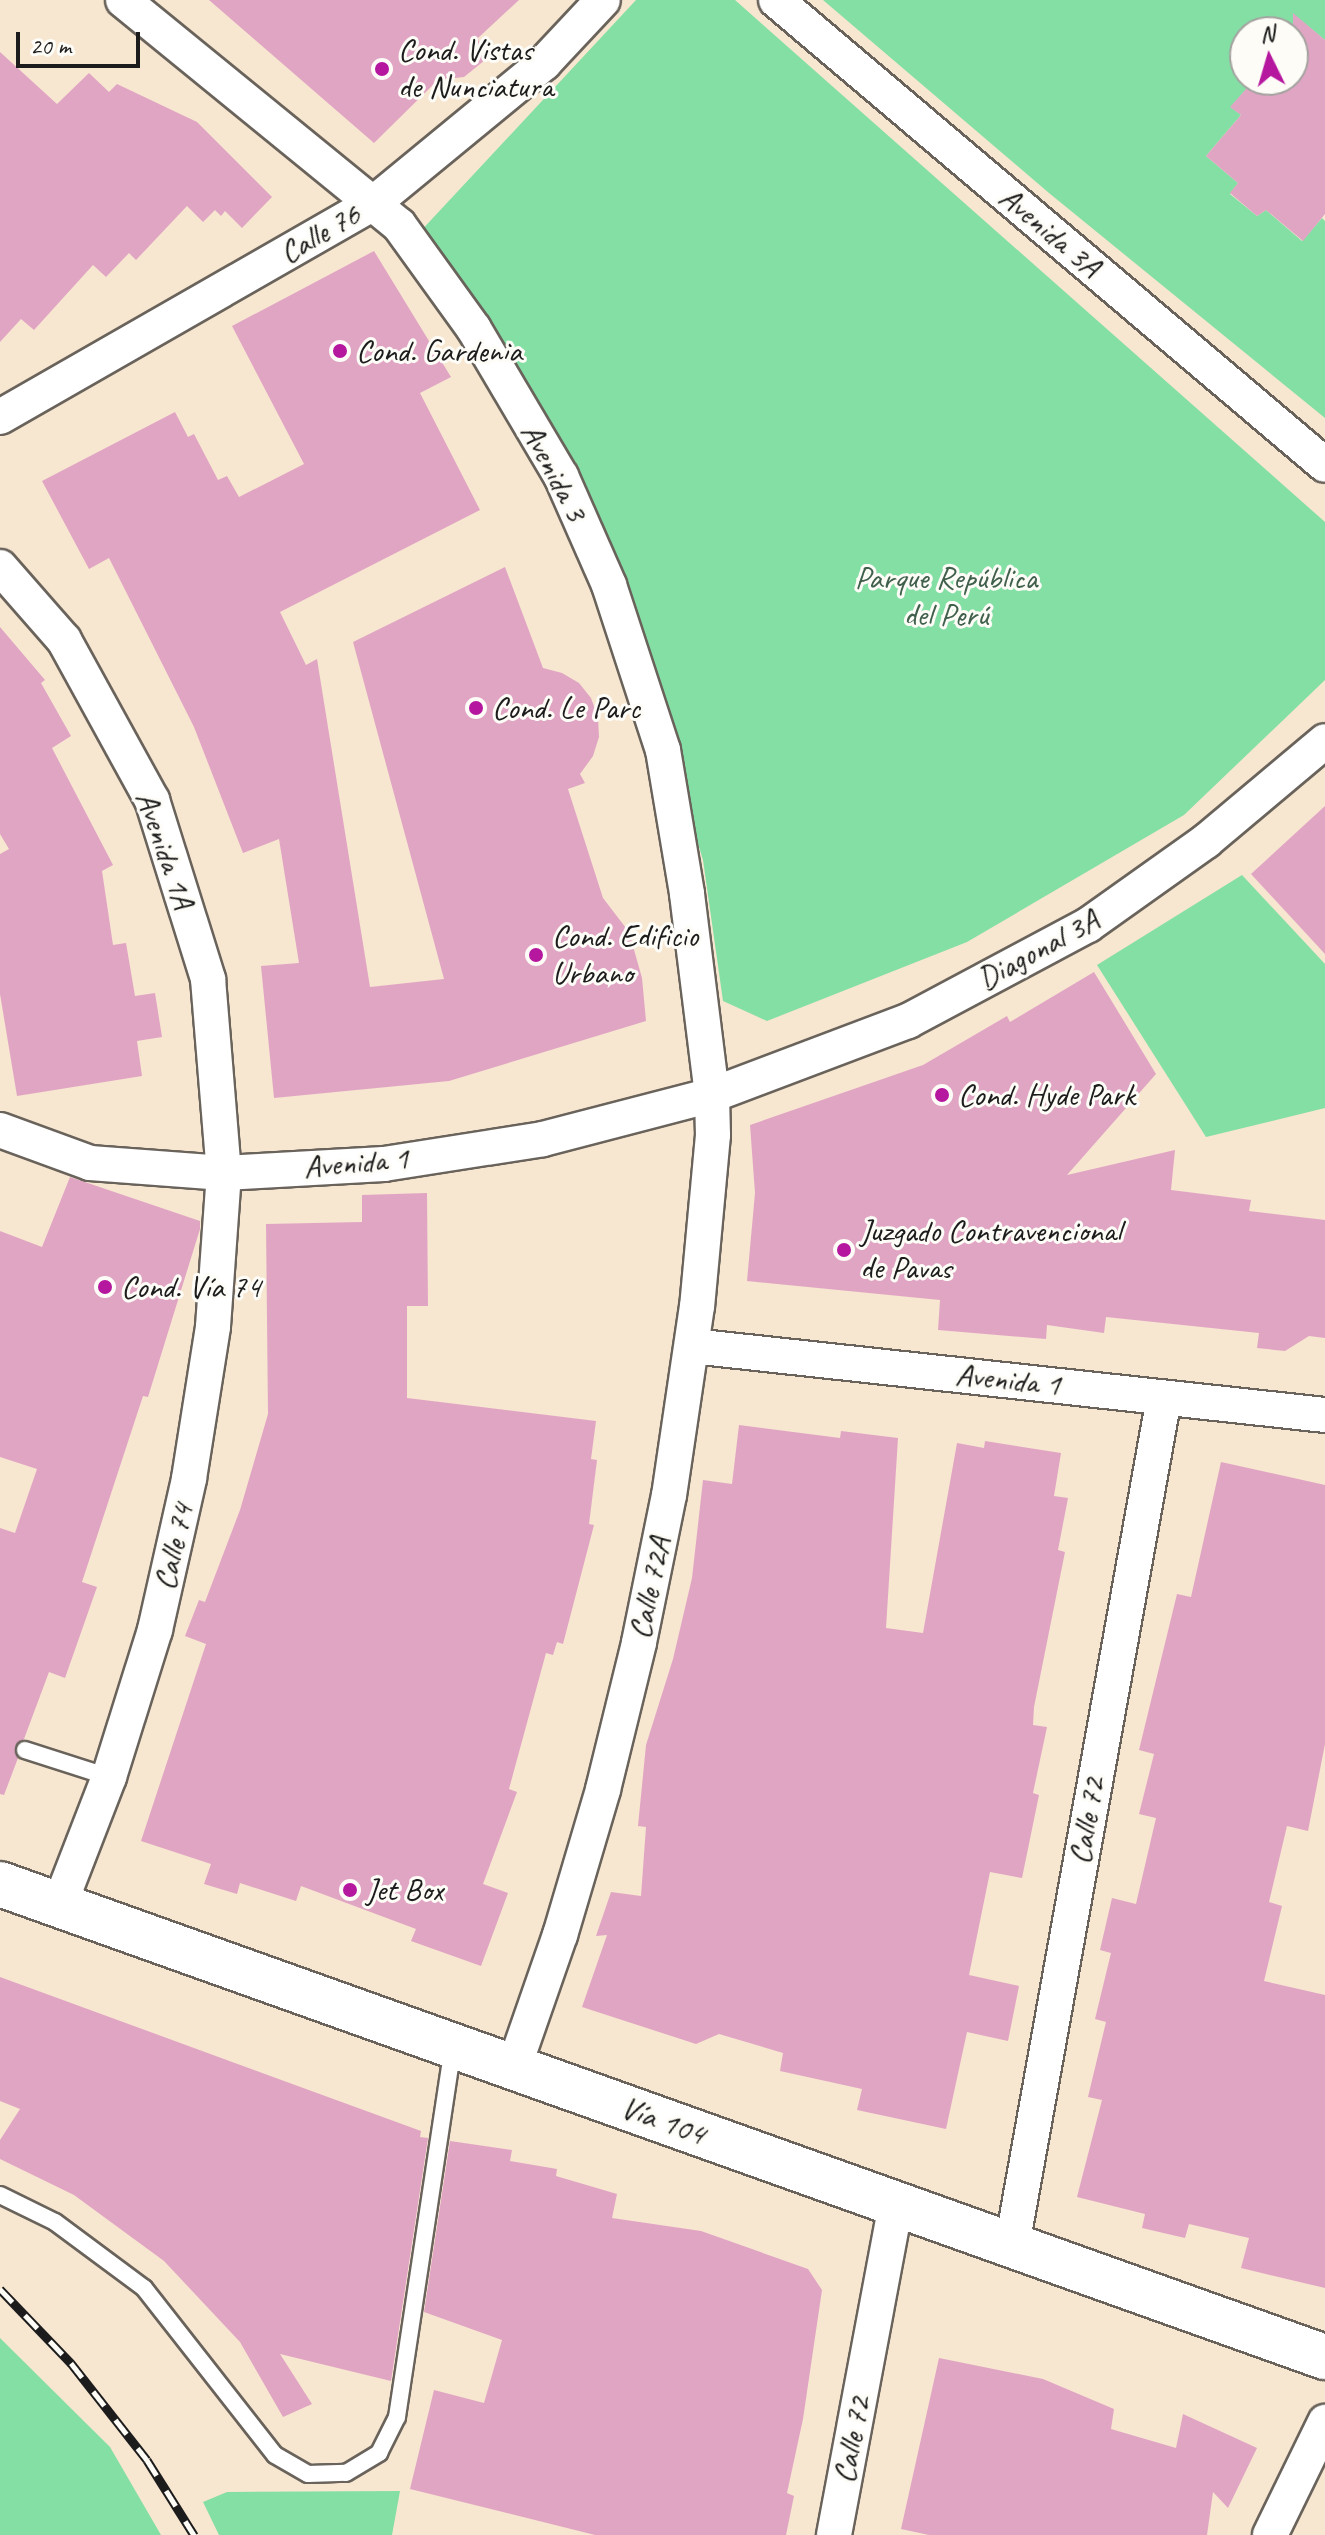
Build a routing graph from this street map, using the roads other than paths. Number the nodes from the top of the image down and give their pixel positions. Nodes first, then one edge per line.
1 (123, 0) edge
2 (603, 0) edge
3 (776, 0) edge
4 (375, 202) junction
5 (0, 417) edge
6 (1325, 465) edge
7 (0, 567) edge
8 (1325, 741) edge
9 (712, 1095) junction
10 (0, 1130) edge
11 (224, 1173) junction
12 (692, 1346) junction
13 (1164, 1398) junction
14 (1325, 1415) edge
15 (25, 1750) dead end
16 (109, 1777) junction
17 (0, 1884) edge
18 (59, 1906) junction
19 (453, 2046) junction
20 (514, 2067) junction
21 (0, 2195) edge
22 (896, 2204) junction
23 (1012, 2245) junction
24 (1325, 2357) edge
25 (1325, 2422) edge
26 (834, 2535) edge
27 (1270, 2535) edge

1 - 4 street, Avenida 3
2 - 4 street, Calle 76
3 - 6 street, Avenida 3A
4 - 5 street, Calle 76
4 - 9 street, Avenida 3
7 - 11 street, Avenida 1A
8 - 9 street, Diagonal 3A
9 - 11 street, Avenida 1
9 - 12 street, Calle 72A
10 - 11 street, Avenida 1
11 - 16 street, Calle 74
12 - 13 street, Avenida 1
12 - 20 street, Calle 72A
13 - 14 street, Avenida 1
13 - 23 street, Calle 72
15 - 16 lane
16 - 18 street, Calle 74
17 - 18 main road, Vía 104
18 - 19 main road, Vía 104
19 - 20 main road, Vía 104
19 - 21 lane
20 - 22 main road, Vía 104
22 - 23 main road, Vía 104
22 - 26 street, Calle 72
23 - 24 main road, Vía 104
25 - 27 street

